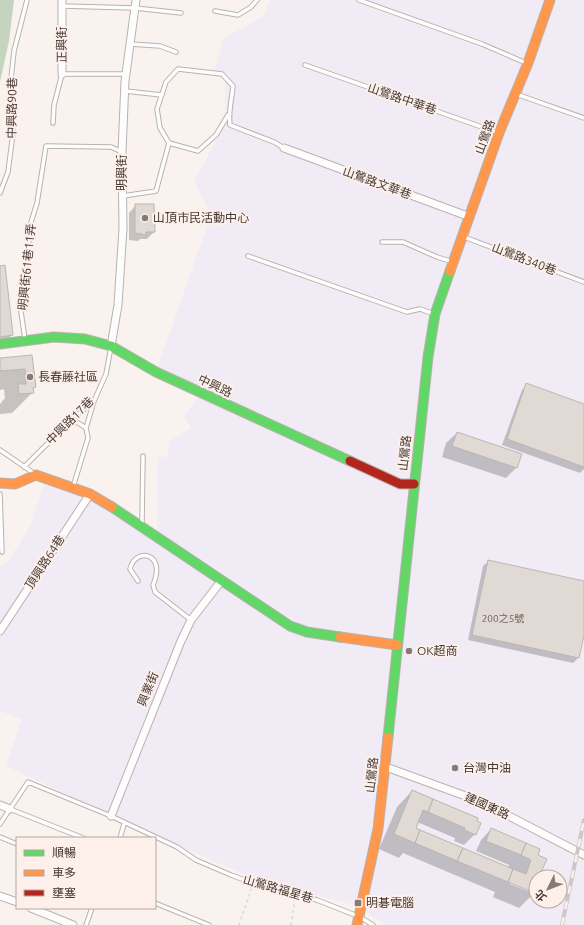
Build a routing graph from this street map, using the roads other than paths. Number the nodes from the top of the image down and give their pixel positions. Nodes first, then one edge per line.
1 (27, 0) edge
2 (136, 0) edge
3 (256, 0) edge
4 (359, 0) edge
5 (550, 0) edge
6 (62, 3) edge
7 (135, 8) junction
8 (216, 11) dead end
9 (181, 13) dead end
10 (130, 44) junction
11 (176, 52) dead end
12 (528, 63) junction
13 (305, 65) dead end
14 (62, 74) junction
15 (126, 74) junction
16 (125, 91) junction
17 (516, 94) junction
18 (162, 95) junction
19 (229, 115) junction
20 (584, 118) edge
21 (54, 123) dead end
22 (499, 133) junction
23 (169, 143) junction
24 (284, 148) joint
25 (122, 152) junction
26 (0, 192) edge
27 (123, 196) junction
28 (470, 217) junction
29 (463, 236) junction
30 (382, 242) dead end
31 (248, 256) dead end
32 (454, 262) junction
33 (584, 282) edge
34 (436, 314) junction
35 (25, 341) junction
36 (0, 344) edge
37 (111, 346) junction
38 (94, 401) junction
39 (72, 419) junction
40 (86, 428) junction
41 (0, 450) edge
42 (143, 456) dead end
43 (24, 467) junction
44 (36, 475) junction
45 (0, 483) edge
46 (414, 484) junction
47 (73, 487) junction
48 (0, 494) edge
49 (90, 494) junction
50 (142, 526) junction
51 (2, 552) dead end
52 (222, 580) junction
53 (138, 581) dead end
54 (192, 620) junction
55 (0, 631) edge
56 (397, 645) junction
57 (386, 767) junction
58 (0, 805) edge
59 (10, 809) junction
60 (111, 816) junction
61 (0, 824) edge
62 (124, 824) junction
63 (0, 837) edge
64 (80, 837) edge
65 (120, 837) edge
66 (154, 837) edge
67 (156, 838) edge
68 (16, 844) edge
69 (584, 855) edge
70 (0, 896) edge
71 (16, 902) edge
72 (156, 903) edge
73 (33, 909) edge
74 (92, 909) edge
75 (358, 921) edge
76 (73, 925) edge
77 (86, 925) edge
78 (209, 925) edge
79 (372, 925) edge

1 - 26 lane, 中興路90巷
2 - 7 street, 明興街
3 - 8 lane
4 - 12 lane
5 - 12 street, 山鶯路
6 - 7 lane
6 - 14 street, 正興街
7 - 9 lane
7 - 10 street, 明興街
10 - 11 lane
10 - 15 street, 明興街
12 - 17 street, 山鶯路
13 - 22 lane, 山鶯路中華巷
14 - 15 lane, 正興街
14 - 21 lane
15 - 16 street, 明興街
16 - 18 lane
16 - 25 street, 明興街
17 - 20 lane
17 - 22 street, 山鶯路
18 - 19 lane
18 - 23 lane
19 - 23 lane
19 - 24 lane
22 - 28 street, 山鶯路
23 - 27 lane
24 - 28 street, 山鶯路文華巷
25 - 27 street, 明興街
25 - 35 lane, 明興街61巷11弄
27 - 37 street, 明興街
28 - 29 street, 山鶯路
29 - 32 street, 山鶯路
29 - 33 lane, 山鶯路340巷
30 - 32 lane
31 - 34 lane
32 - 34 street, 山鶯路
34 - 46 street, 山鶯路
35 - 36 street, 中興路
35 - 37 street, 中興路
37 - 38 lane, 中興路17巷
37 - 46 street, 中興路
38 - 39 lane, 中興路17巷
38 - 40 lane
39 - 40 lane
39 - 43 lane, 中興路17巷
40 - 47 lane
41 - 43 lane
42 - 50 lane
43 - 44 lane
44 - 45 street
44 - 47 street
46 - 56 street, 山鶯路
47 - 49 street
48 - 51 lane
49 - 50 street
49 - 55 street, 頂興路64巷
50 - 52 street
52 - 54 street, 興業街
52 - 56 street
53 - 54 lane
54 - 60 street, 興業街
56 - 57 street, 山鶯路
57 - 69 street, 建國東路
57 - 75 street, 山鶯路
58 - 59 street
59 - 60 lane, 山鶯路福星巷
59 - 61 lane
59 - 64 lane
60 - 62 lane, 山鶯路福星巷
62 - 65 lane
62 - 66 lane, 山鶯路福星巷
63 - 68 lane
67 - 75 lane, 山鶯路福星巷
70 - 71 street
72 - 78 lane
73 - 76 street
74 - 77 lane
75 - 79 lane, 山鶯路福星巷

